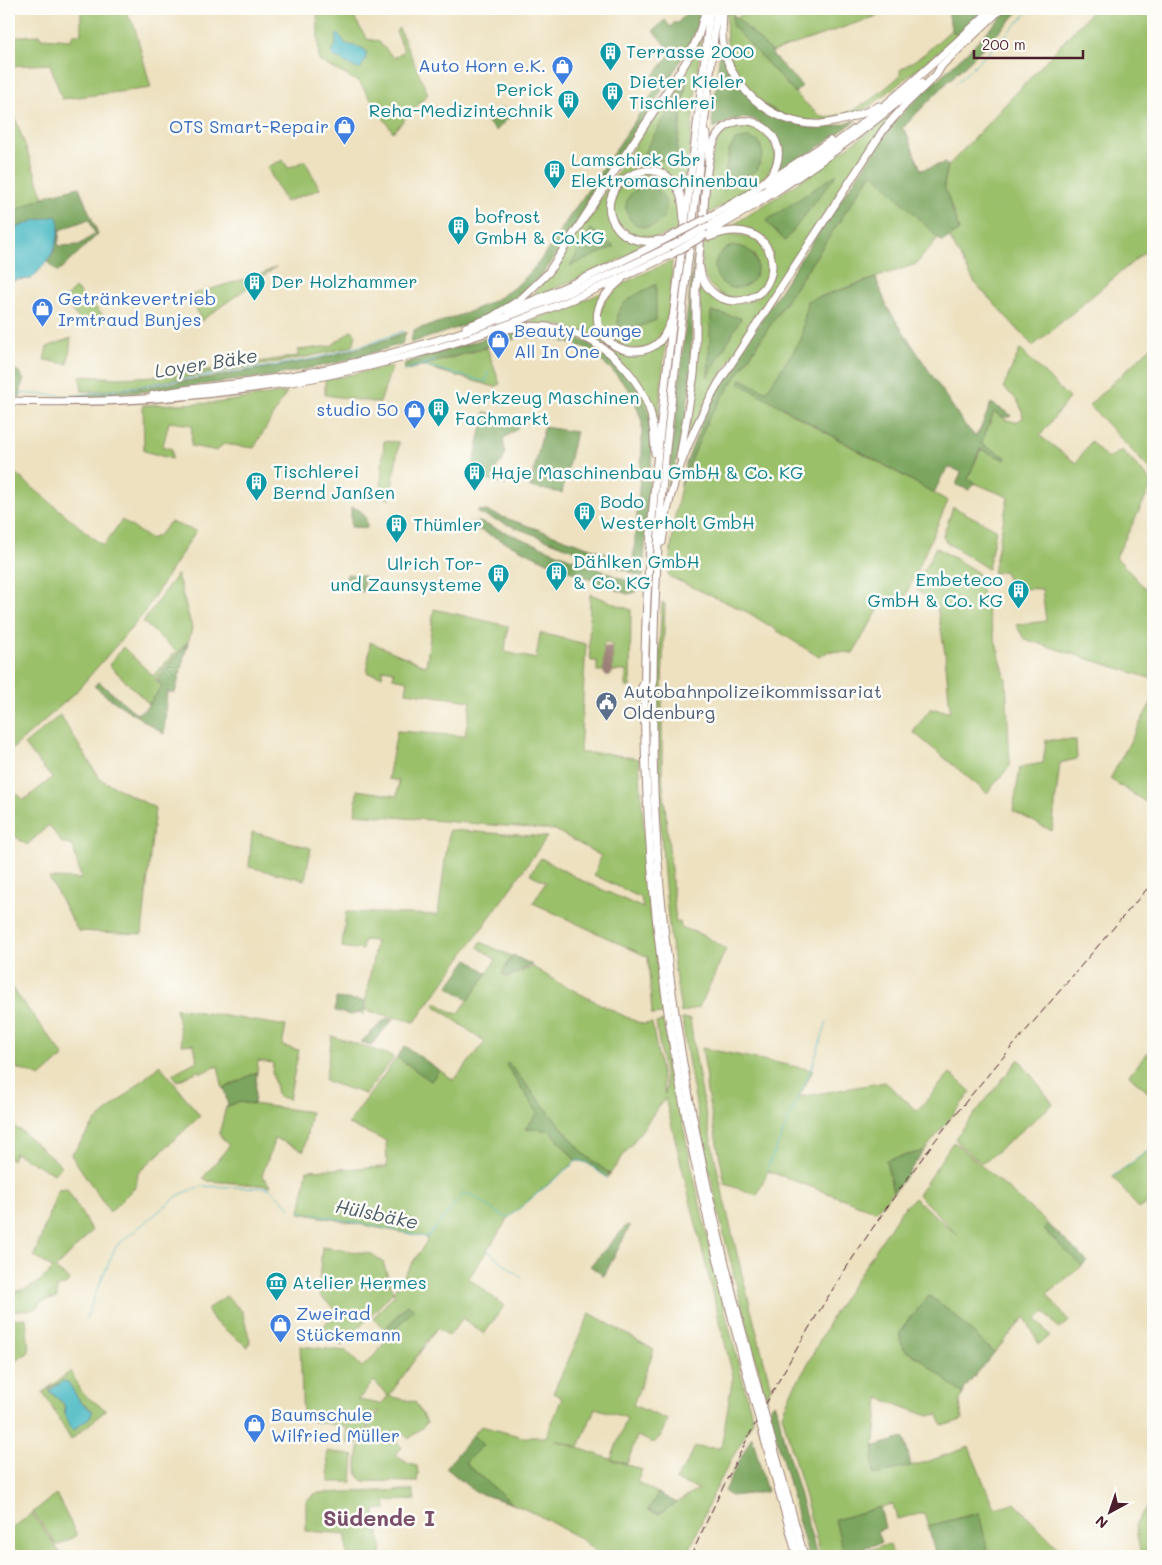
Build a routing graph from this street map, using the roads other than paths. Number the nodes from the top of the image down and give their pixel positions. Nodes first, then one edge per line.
1 (708, 9) edge
2 (717, 9) edge
3 (724, 9) edge
4 (992, 9) edge
5 (1001, 9) edge
6 (942, 65) junction
7 (890, 100) junction
8 (877, 107) junction
9 (707, 109) junction
10 (708, 170) junction
11 (746, 196) junction
12 (685, 231) junction
13 (674, 236) junction
14 (704, 237) junction
15 (699, 250) junction
16 (626, 276) junction
17 (674, 314) junction
18 (492, 317) junction
19 (491, 331) junction
20 (434, 342) junction
21 (393, 357) junction
22 (9, 401) edge
23 (677, 475) junction
24 (656, 478) junction
25 (657, 556) junction
26 (645, 677) junction
27 (637, 697) dead end
28 (640, 752) dead end
29 (646, 768) junction
30 (671, 1011) junction
31 (754, 1388) junction
32 (768, 1439) junction
33 (797, 1556) edge
34 (804, 1556) edge

1 - 12 highway
1 - 18 highway
2 - 9 highway
3 - 8 highway
4 - 7 highway
5 - 6 highway
6 - 14 highway
6 - 23 highway
7 - 8 highway
7 - 20 highway, bridge
8 - 11 highway
9 - 10 highway
9 - 25 highway
10 - 11 highway
10 - 15 highway
11 - 13 highway, bridge
12 - 13 highway
12 - 17 highway
13 - 18 highway
14 - 15 highway
14 - 16 highway, bridge
15 - 23 highway
16 - 17 highway
16 - 19 highway
17 - 24 highway
18 - 20 highway
19 - 21 highway
19 - 24 highway
20 - 21 highway
21 - 22 highway
23 - 25 highway
24 - 26 highway
25 - 30 highway
26 - 27 highway
26 - 29 highway
28 - 29 highway
29 - 30 highway
30 - 31 highway
30 - 31 highway
31 - 32 highway, bridge
32 - 33 highway
32 - 34 highway

